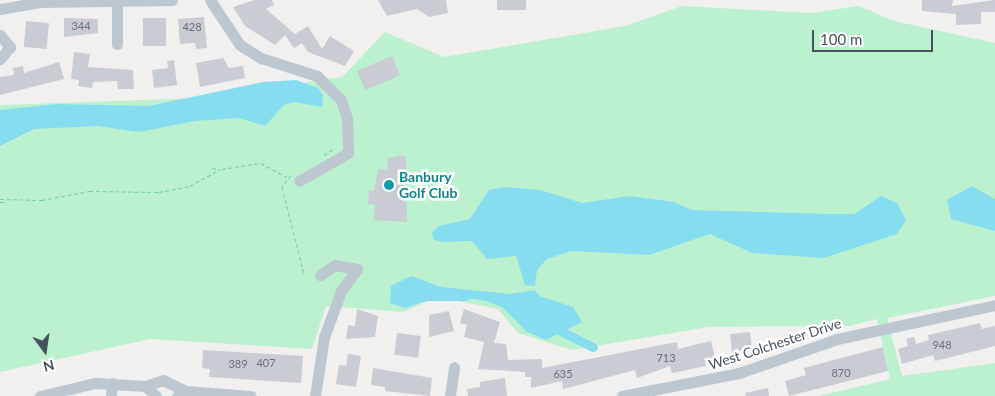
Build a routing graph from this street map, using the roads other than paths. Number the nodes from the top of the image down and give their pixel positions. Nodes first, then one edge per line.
1 (172, 0) edge
2 (210, 0) edge
3 (117, 1) junction
4 (0, 9) edge
5 (0, 35) edge
6 (117, 44) dead end
7 (0, 59) edge
8 (297, 178) road end
9 (320, 275) dead end
10 (995, 305) edge
11 (454, 367) dead end
12 (112, 383) junction
13 (145, 386) junction
14 (181, 393) edge
15 (40, 396) edge
16 (111, 396) edge
17 (156, 396) edge
18 (251, 396) edge
19 (316, 396) edge
20 (450, 396) edge
21 (622, 396) edge

1 - 3 street
2 - 8 street
3 - 4 street
3 - 6 street
5 - 7 street
9 - 19 street
10 - 21 street, West Colchester Drive
11 - 20 street
12 - 13 street
12 - 15 street
12 - 16 street
13 - 14 street
13 - 17 street
14 - 18 street

